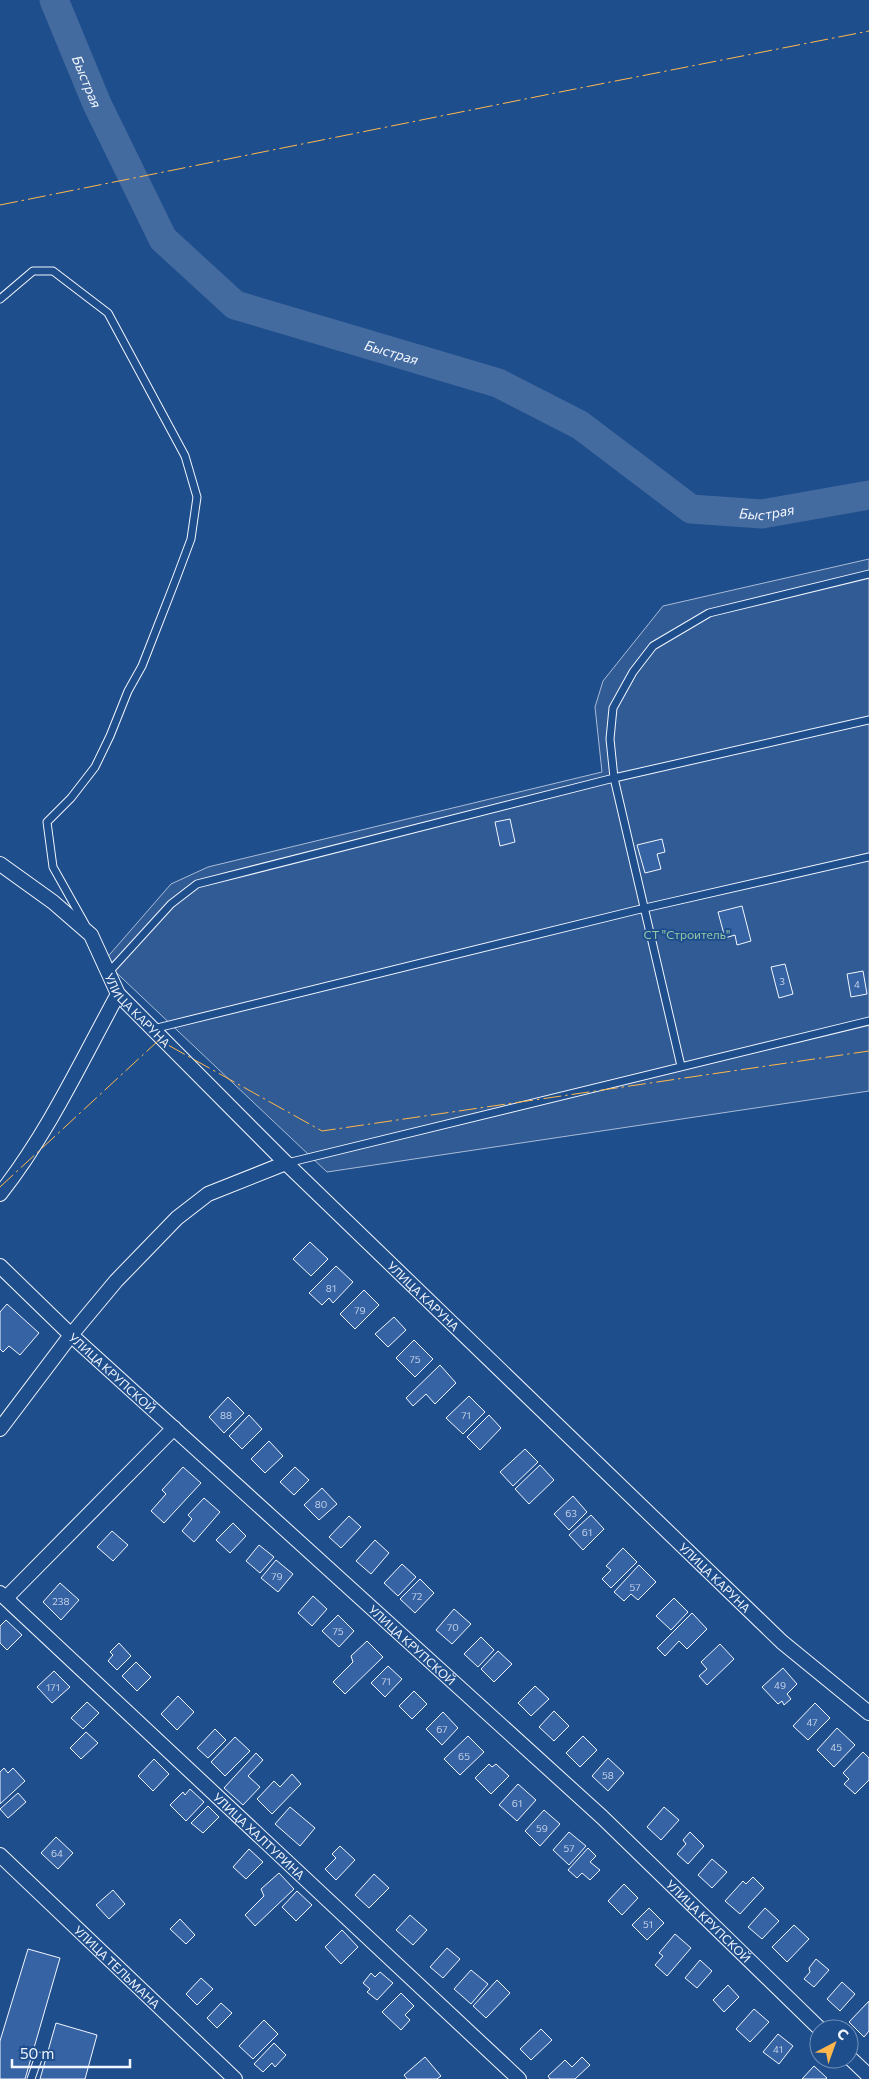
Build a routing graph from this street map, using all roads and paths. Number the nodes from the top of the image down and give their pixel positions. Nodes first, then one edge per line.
1 (0, 299) edge
2 (869, 574) edge
3 (869, 720) edge
4 (614, 778) junction
5 (869, 857) edge
6 (0, 864) edge
7 (645, 908) junction
8 (91, 935) junction
9 (108, 973) junction
10 (118, 994) junction
11 (869, 1021) edge
12 (153, 1029) junction
13 (682, 1066) junction
14 (286, 1163) junction
15 (0, 1194) edge
16 (0, 1266) edge
17 (71, 1334) junction
18 (174, 1428) junction
19 (0, 1429) edge
20 (3, 1596) edge
21 (869, 1713) edge
22 (0, 1855) edge
23 (810, 2019) edge
24 (39, 2056) dead end
25 (859, 2066) edge
26 (869, 2076) edge
27 (31, 2079) edge
28 (235, 2079) edge
29 (519, 2079) edge

1 - 8 lane
2 - 4 lane
3 - 4 lane
4 - 7 lane
4 - 9 lane
5 - 7 lane
6 - 8 street, УЛИЦА КАРУНА
7 - 12 lane
7 - 13 lane
8 - 9 street, УЛИЦА КАРУНА
9 - 10 street, УЛИЦА КАРУНА
10 - 12 street, УЛИЦА КАРУНА
10 - 15 street
11 - 13 lane
12 - 14 street, УЛИЦА КАРУНА
13 - 14 lane
14 - 17 street
14 - 21 street, УЛИЦА КАРУНА
16 - 17 street, УЛИЦА КРУПСКОЙ
17 - 18 street, УЛИЦА КРУПСКОЙ
17 - 19 street
18 - 20 street
18 - 23 street, УЛИЦА КРУПСКОЙ
20 - 29 street, УЛИЦА ХАЛТУРИНА
22 - 28 street, УЛИЦА ТЕЛЬМАНА
24 - 27 lane
25 - 26 street

